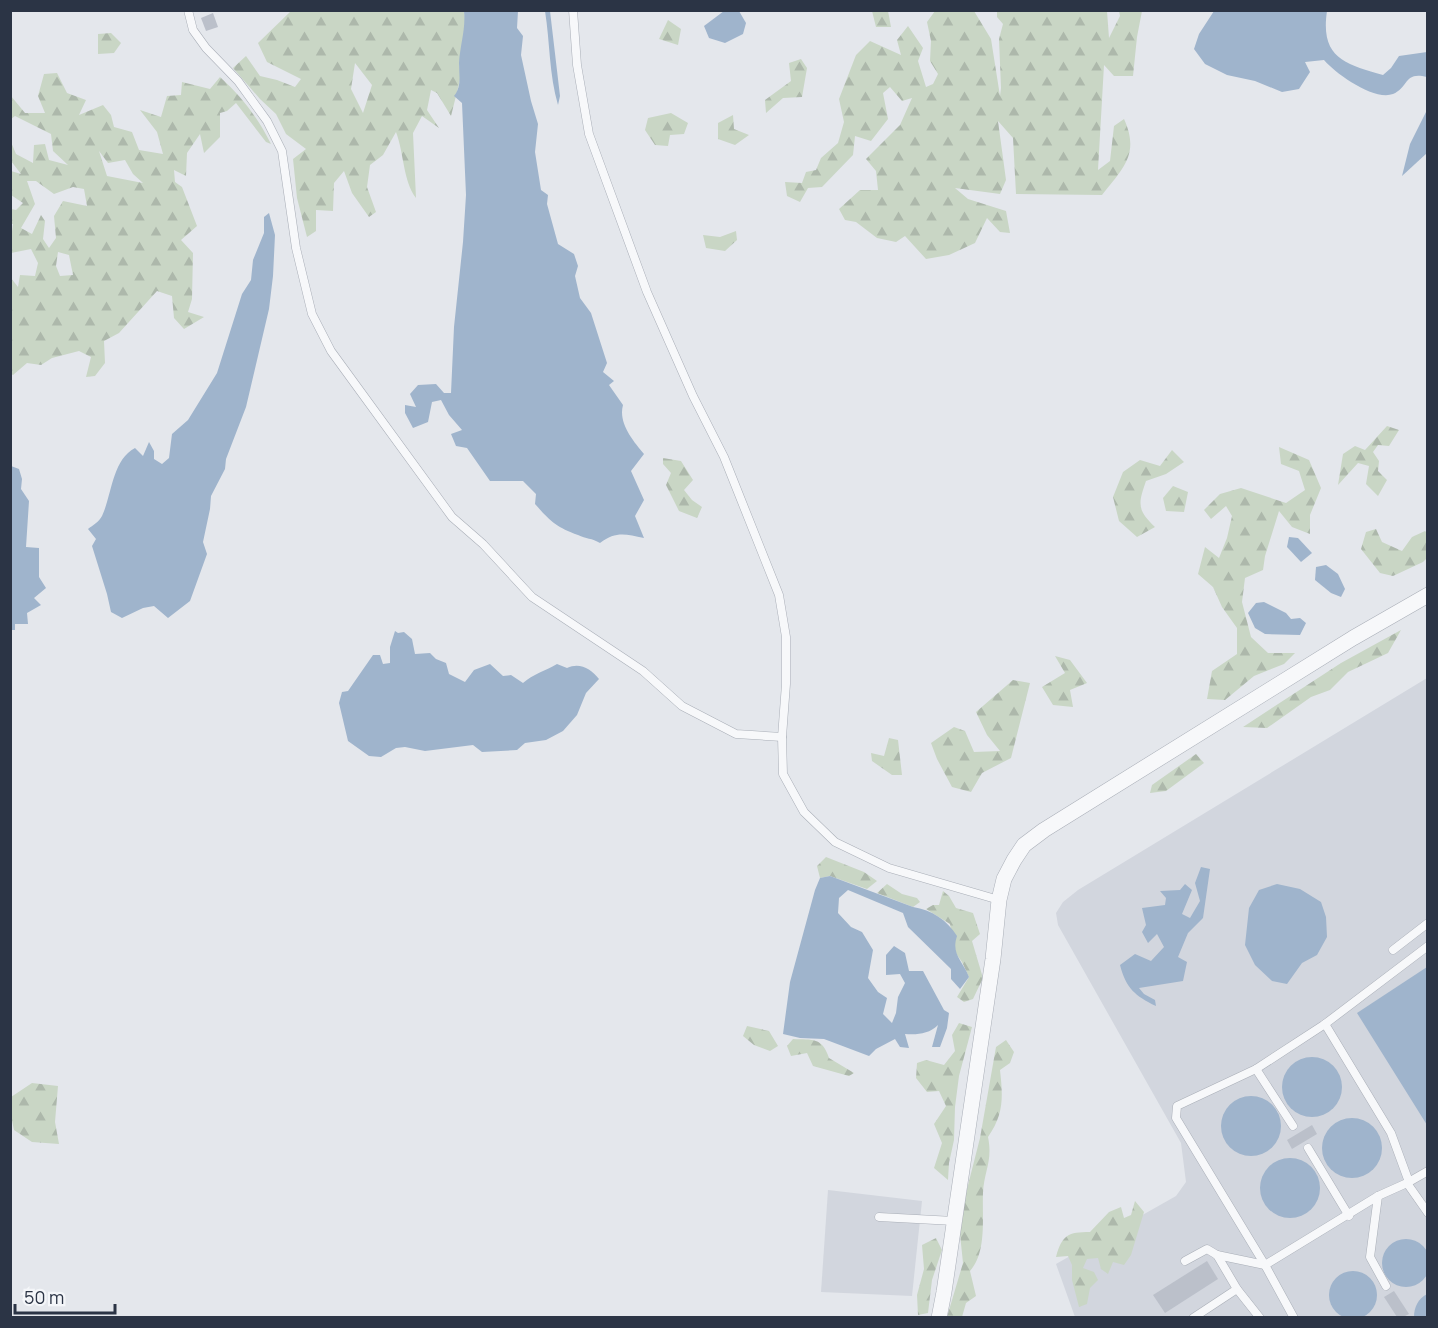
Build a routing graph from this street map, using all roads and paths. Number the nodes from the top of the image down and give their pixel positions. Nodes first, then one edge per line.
1 (188, 10) edge
2 (573, 10) edge
3 (1428, 595) edge
4 (782, 737) junction
5 (999, 900) junction
6 (1428, 923) edge
7 (1428, 946) edge
8 (1393, 950) dead end
9 (1325, 1024) junction
10 (1256, 1069) junction
11 (1293, 1126) dead end
12 (1308, 1148) dead end
13 (1428, 1171) edge
14 (1408, 1182) junction
15 (1378, 1196) junction
16 (1428, 1213) edge
17 (1349, 1216) junction
18 (879, 1217) dead end
19 (954, 1221) junction
20 (1217, 1255) junction
21 (1185, 1261) dead end
22 (1265, 1265) junction
23 (1386, 1286) dead end
24 (1237, 1289) junction
25 (939, 1317) edge
26 (1192, 1317) edge
27 (1260, 1317) edge
28 (1294, 1317) edge

1 - 4 lane
2 - 4 lane
3 - 5 street
4 - 5 lane
5 - 19 street
6 - 8 lane
7 - 9 lane
9 - 10 lane
9 - 14 lane
10 - 11 lane
10 - 22 lane
12 - 17 lane
13 - 14 lane
14 - 15 lane
14 - 16 lane
15 - 17 lane
15 - 23 lane
17 - 22 lane
18 - 19 lane
19 - 25 street
20 - 21 lane
20 - 22 lane
20 - 24 lane
22 - 28 lane
24 - 26 lane
24 - 27 lane

